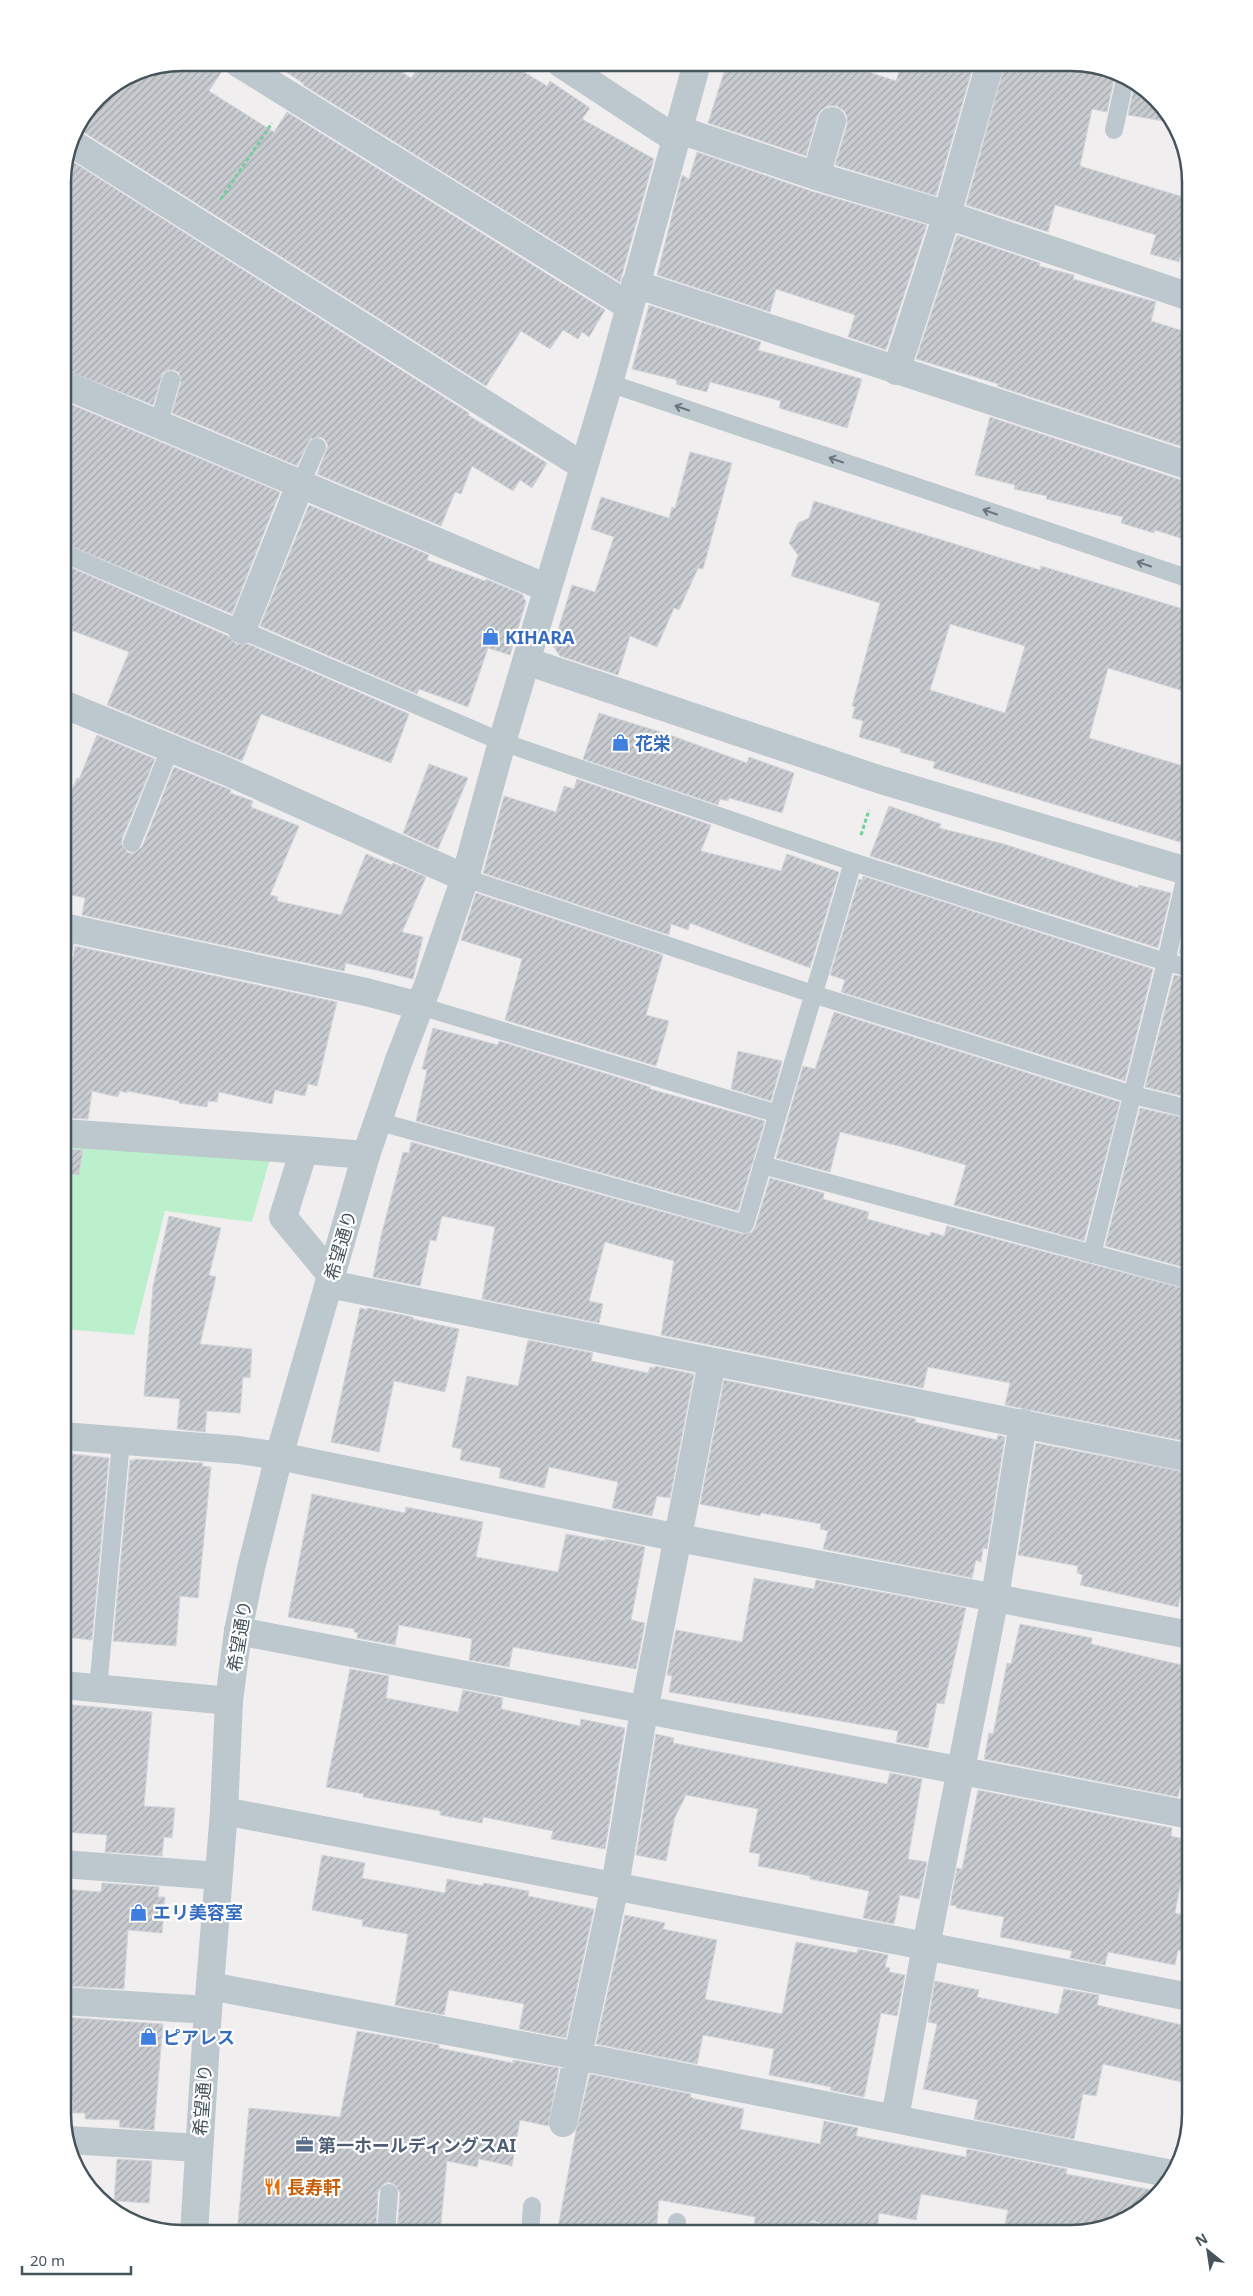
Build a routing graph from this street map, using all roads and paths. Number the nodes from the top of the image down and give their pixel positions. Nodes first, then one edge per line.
1 (252, 71) edge
2 (573, 71) edge
3 (696, 71) edge
4 (988, 71) edge
5 (1124, 85) edge
6 (291, 95) junction
7 (832, 121) dead end
8 (1114, 130) dead end
9 (679, 135) junction
10 (78, 147) edge
11 (816, 176) junction
12 (947, 215) junction
13 (204, 225) junction
14 (1182, 294) edge
15 (632, 295) junction
16 (896, 371) junction
17 (171, 380) dead end
18 (609, 383) junction
19 (71, 387) edge
20 (158, 425) junction
21 (317, 446) dead end
22 (1182, 463) edge
23 (583, 466) junction
24 (300, 485) junction
25 (71, 556) edge
26 (1182, 576) edge
27 (547, 588) junction
28 (242, 630) junction
29 (526, 661) junction
30 (71, 707) edge
31 (502, 742) junction
32 (170, 749) junction
33 (878, 779) junction
34 (132, 843) dead end
35 (853, 862) junction
36 (1182, 870) edge
37 (465, 878) junction
38 (1182, 899) edge
39 (71, 937) edge
40 (1166, 962) junction
41 (1182, 966) edge
42 (814, 994) junction
43 (420, 1006) junction
44 (1133, 1095) junction
45 (1182, 1107) edge
46 (778, 1114) junction
47 (377, 1121) junction
48 (71, 1135) edge
49 (304, 1150) junction
50 (366, 1155) junction
51 (762, 1165) junction
52 (1092, 1254) junction
53 (1182, 1278) edge
54 (330, 1280) junction
55 (712, 1362) junction
56 (1023, 1423) junction
57 (71, 1437) edge
58 (121, 1442) junction
59 (279, 1456) junction
60 (1182, 1456) edge
61 (679, 1538) junction
62 (995, 1597) junction
63 (238, 1631) junction
64 (1182, 1633) edge
65 (71, 1686) edge
66 (98, 1688) junction
67 (229, 1701) junction
68 (644, 1710) junction
69 (961, 1771) junction
70 (224, 1811) junction
71 (1182, 1813) edge
72 (71, 1865) edge
73 (218, 1876) junction
74 (615, 1886) junction
75 (926, 1946) junction
76 (1182, 1995) edge
77 (209, 1998) junction
78 (71, 2000) edge
79 (578, 2056) junction
80 (894, 2118) junction
81 (563, 2123) dead end
82 (75, 2140) edge
83 (198, 2148) junction
84 (1164, 2172) edge
85 (390, 2193) dead end
86 (532, 2206) dead end
87 (194, 2225) edge
88 (387, 2225) edge
89 (531, 2225) edge

1 - 6 street
2 - 9 street
3 - 9 street, 希望通り
4 - 12 street
5 - 8 lane
6 - 13 path
6 - 15 street
7 - 11 street
9 - 11 street
9 - 15 street, 希望通り
10 - 13 street
11 - 12 street
12 - 14 street
12 - 16 street
13 - 23 street
15 - 16 street
15 - 18 street, 希望通り
16 - 22 street
17 - 20 lane
18 - 23 street, 希望通り
26 -> 18 lane
19 - 20 street
20 - 24 street
21 - 24 lane
23 - 27 street, 希望通り
24 - 27 street
24 - 28 street
25 - 28 lane
27 - 29 street, 希望通り
28 - 31 lane
29 - 31 street, 希望通り
29 - 33 street
30 - 32 street
31 - 35 lane
31 - 37 street, 希望通り
32 - 34 lane
32 - 37 street
33 - 35 path
33 - 36 street
35 - 40 lane
35 - 42 lane
37 - 42 lane
37 - 43 street, 希望通り
38 - 40 lane
39 - 43 street
40 - 41 lane
40 - 44 lane
42 - 44 lane
42 - 46 lane
43 - 46 lane
43 - 47 street, 希望通り
44 - 45 lane
44 - 52 lane
46 - 51 lane
47 - 50 street, 希望通り
47 - 51 lane
48 - 49 street
49 - 50 street
49 - 54 street
50 - 54 street, 希望通り
51 - 52 lane
52 - 53 lane
54 - 55 street
54 - 59 street, 希望通り
55 - 56 street
55 - 61 street
56 - 60 street
56 - 62 street
57 - 58 street
58 - 59 street
58 - 66 lane
59 - 61 street
59 - 63 street, 希望通り
61 - 62 street
61 - 68 street
62 - 64 street
62 - 69 street
63 - 67 street, 希望通り
63 - 68 street
65 - 66 street
66 - 67 street
67 - 70 street, 希望通り
68 - 69 street
68 - 74 street
69 - 71 street
69 - 75 street
70 - 73 street, 希望通り
70 - 74 street
72 - 73 street
73 - 77 street, 希望通り
74 - 75 street
74 - 79 street
75 - 76 street
75 - 80 street
77 - 78 street
77 - 79 street
77 - 83 street, 希望通り
79 - 80 street
79 - 81 street
80 - 84 street
82 - 83 street
83 - 87 street, 希望通り
85 - 88 lane
86 - 89 lane

